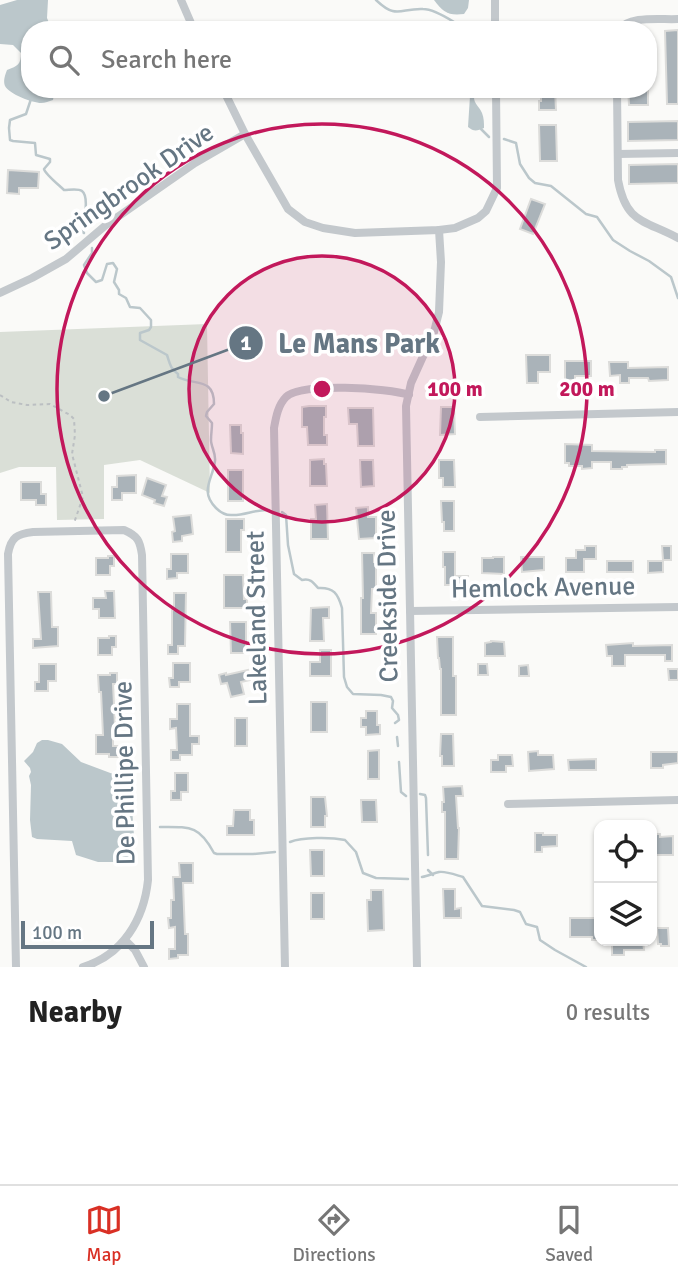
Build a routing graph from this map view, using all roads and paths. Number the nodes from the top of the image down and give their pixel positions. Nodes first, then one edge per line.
1 (180, 0) edge
2 (495, 0) edge
3 (678, 19) edge
4 (190, 21) edge
5 (495, 21) edge
6 (630, 21) edge
7 (227, 98) edge
8 (496, 98) edge
9 (617, 98) edge
10 (245, 134) junction
11 (678, 153) edge
12 (618, 154) junction
13 (439, 230) junction
14 (678, 238) edge
15 (0, 293) edge
16 (0, 395) edge
17 (409, 395) junction
18 (678, 412) edge
19 (480, 417) dead end
20 (73, 531) junction
21 (678, 607) edge
22 (410, 611) junction
23 (678, 800) edge
24 (508, 804) dead end
25 (125, 940) junction
26 (16, 967) edge
27 (83, 967) edge
28 (144, 967) edge
29 (285, 967) edge
30 (417, 967) edge

1 - 4 street
2 - 5 street
3 - 6 street
7 - 10 street
8 - 13 street, Springbrook Drive
9 - 12 street
10 - 13 street, Springbrook Drive
10 - 15 street, Springbrook Drive
11 - 12 street
12 - 14 street
13 - 17 street, Creekside Drive
16 - 20 path
17 - 22 street, Creekside Drive
17 - 29 street, Lakeland Street
18 - 19 street
20 - 25 street, De Phillipe Drive
20 - 26 street
21 - 22 street, Hemlock Avenue
22 - 30 street, Creekside Drive
23 - 24 street
25 - 27 street, De Phillipe Drive
25 - 28 street

